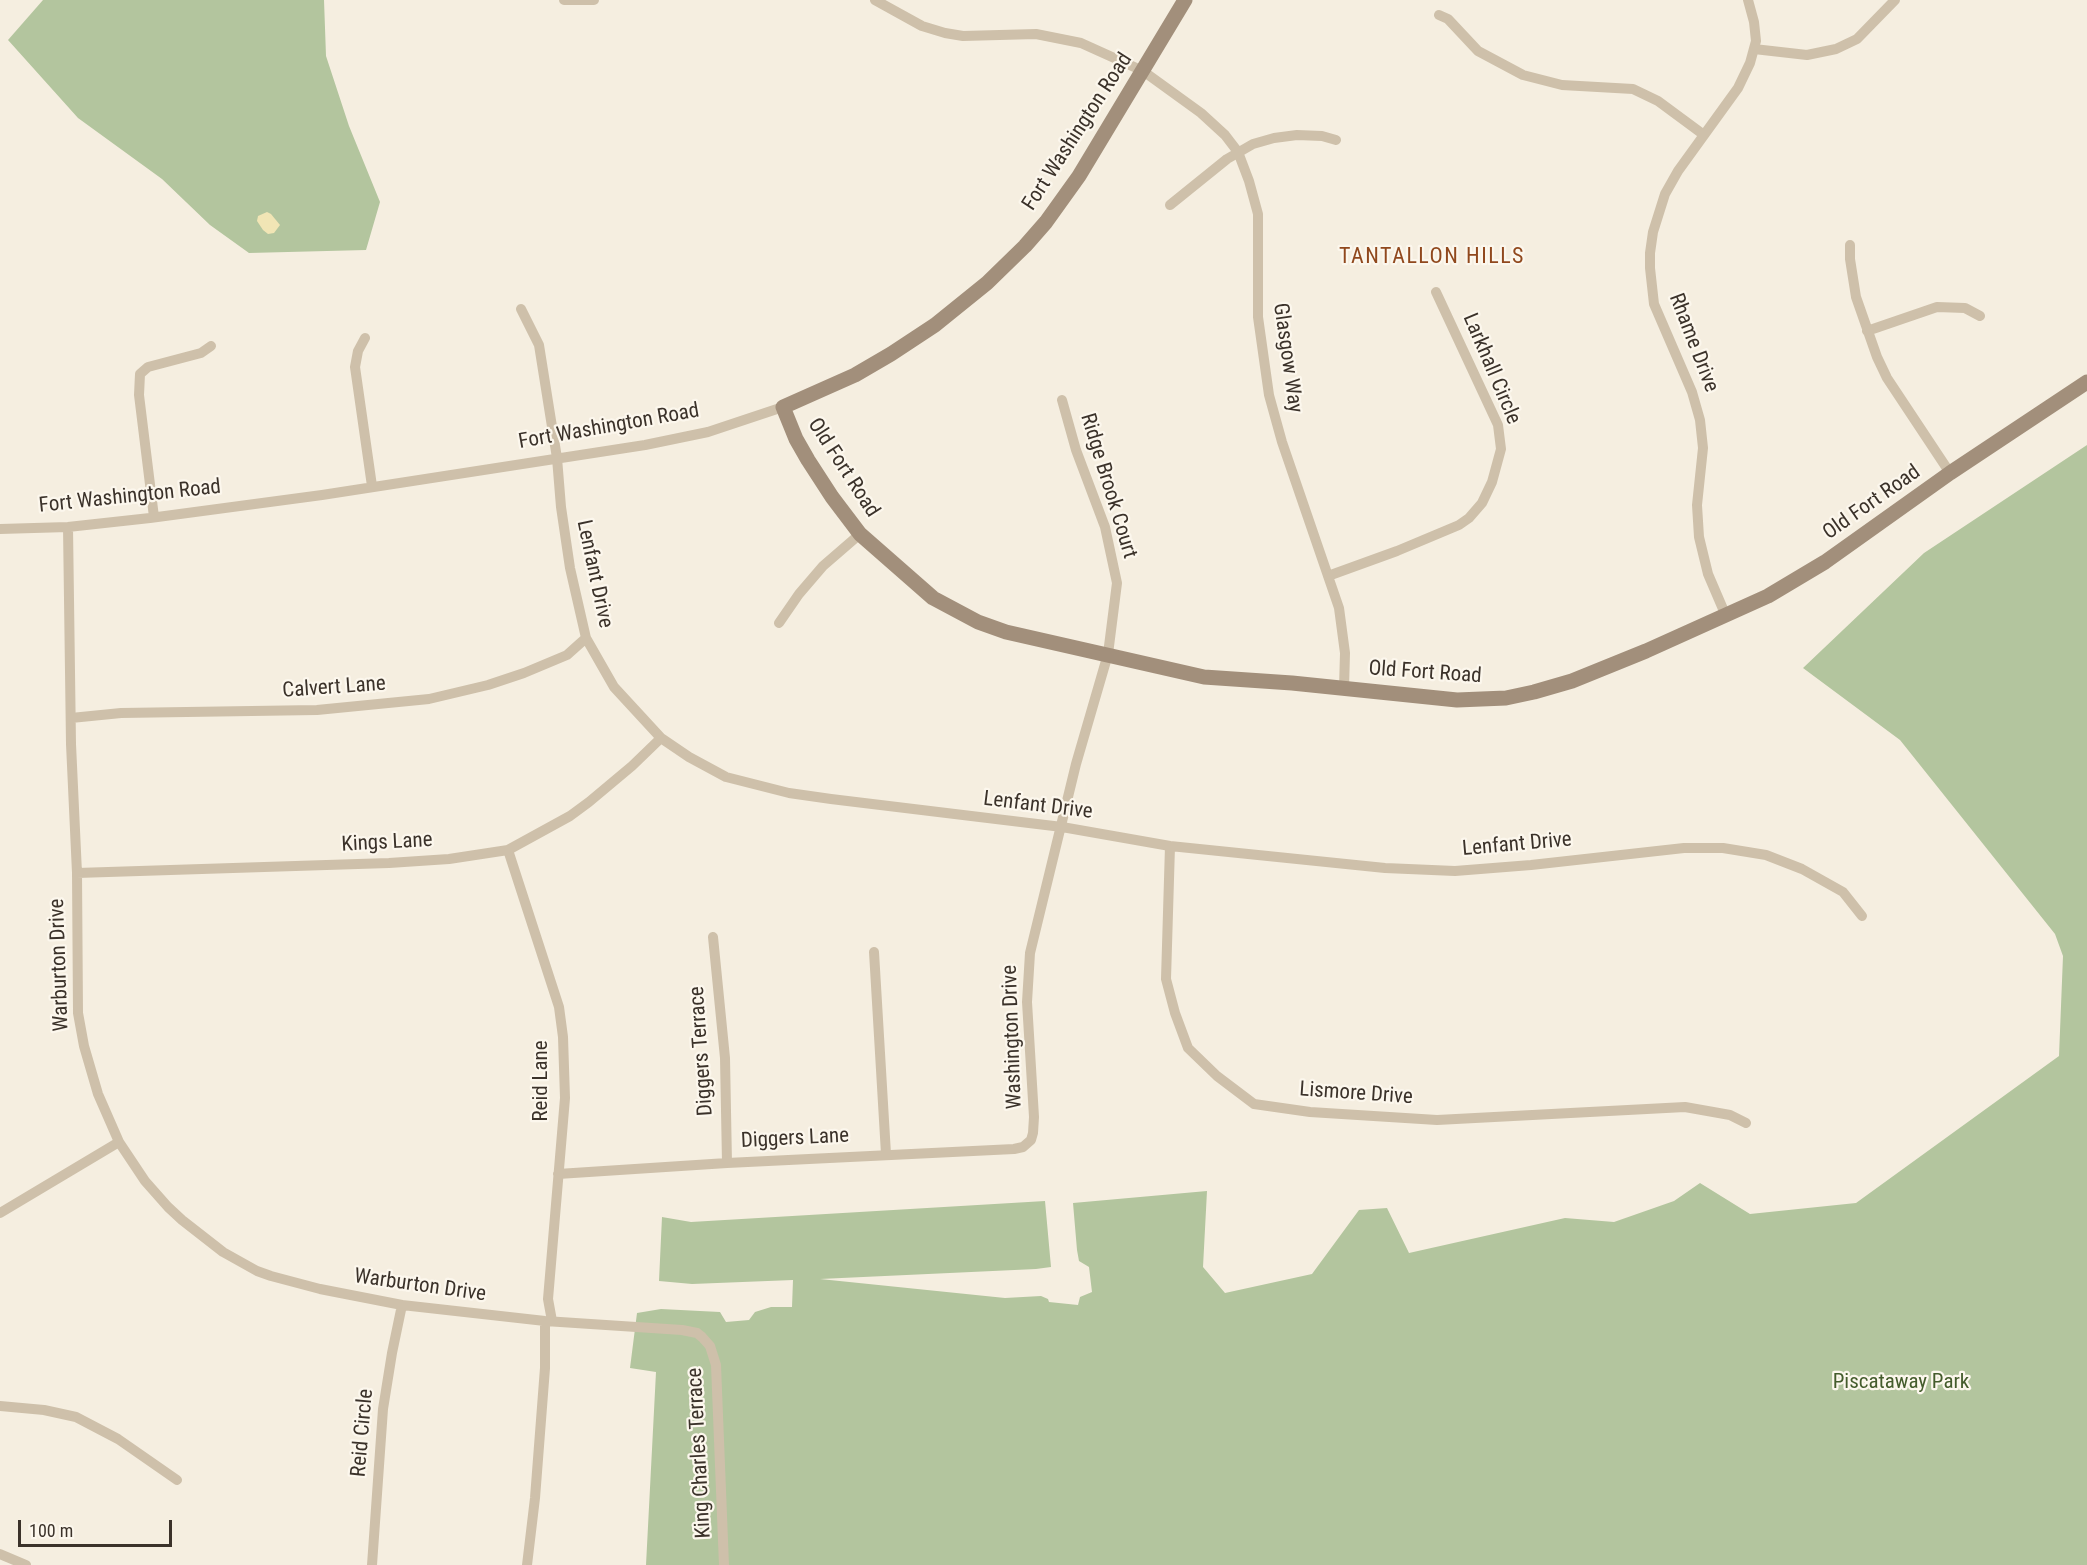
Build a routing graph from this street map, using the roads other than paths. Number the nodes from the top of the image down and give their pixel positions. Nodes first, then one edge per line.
1 (564, 0) edge
2 (594, 0) edge
3 (875, 0) edge
4 (1185, 0) edge
5 (1748, 0) edge
6 (1895, 0) edge
7 (1439, 15) dead end
8 (1754, 49) junction
9 (1143, 71) junction
10 (1704, 135) junction
11 (1336, 140) dead end
12 (1238, 152) junction
13 (1170, 205) dead end
14 (1850, 245) dead end
15 (1436, 292) dead end
16 (521, 309) dead end
17 (1980, 316) dead end
18 (1867, 331) junction
19 (365, 338) dead end
20 (211, 346) dead end
21 (2087, 382) edge
22 (1062, 400) dead end
23 (783, 407) junction
24 (557, 458) junction
25 (1950, 473) junction
26 (372, 486) junction
27 (154, 517) junction
28 (68, 527) junction
29 (0, 529) edge
30 (860, 534) junction
31 (1328, 576) junction
32 (1726, 616) junction
33 (779, 623) dead end
34 (586, 638) junction
35 (1108, 654) junction
36 (1344, 688) junction
37 (71, 718) junction
38 (661, 738) junction
39 (1062, 827) junction
40 (1170, 846) junction
41 (508, 850) junction
42 (77, 873) junction
43 (1862, 916) dead end
44 (713, 937) dead end
45 (874, 952) dead end
46 (1746, 1123) dead end
47 (1031, 1140) joint
48 (119, 1142) junction
49 (886, 1154) junction
50 (727, 1163) junction
51 (558, 1174) junction
52 (0, 1213) edge
53 (402, 1305) junction
54 (548, 1321) junction
55 (706, 1340) joint
56 (0, 1406) edge
57 (177, 1480) dead end
58 (0, 1554) edge
59 (26, 1565) edge
60 (372, 1565) edge
61 (527, 1565) edge
62 (724, 1565) edge

1 - 2 street
3 - 9 street, Glasgow Way
4 - 9 main road, Fort Washington Road
5 - 8 street, Rhame Drive
6 - 8 street
7 - 10 street
8 - 10 street, Rhame Drive
9 - 12 street, Glasgow Way
9 - 23 main road, Fort Washington Road
10 - 32 street, Rhame Drive
11 - 12 street
12 - 13 street
12 - 31 street, Glasgow Way
14 - 18 street
15 - 31 street, Larkhall Circle
16 - 24 street, Lenfant Drive
17 - 18 street
18 - 25 street
19 - 26 street
20 - 27 street
21 - 25 main road, Old Fort Road
22 - 35 street, Ridge Brook Court
23 - 24 street, Fort Washington Road
23 - 30 main road, Old Fort Road
24 - 26 street, Fort Washington Road
24 - 34 street, Lenfant Drive
25 - 32 main road, Old Fort Road
26 - 27 street, Fort Washington Road
27 - 28 street, Fort Washington Road
28 - 29 street, Fort Washington Road
28 - 37 street, Warburton Drive
30 - 33 street
30 - 35 main road, Old Fort Road
31 - 36 street, Glasgow Way
32 - 36 main road, Old Fort Road
34 - 37 street, Calvert Lane
34 - 38 street, Lenfant Drive
35 - 36 main road, Old Fort Road
35 - 39 street, Washington Drive
37 - 42 street, Warburton Drive
38 - 39 street, Lenfant Drive
38 - 41 street, Kings Lane
39 - 40 street, Lenfant Drive
39 - 47 street, Washington Drive
40 - 43 street, Lenfant Drive
40 - 46 street, Lismore Drive
41 - 42 street, Kings Lane
41 - 51 street, Reid Lane
42 - 48 street, Warburton Drive
44 - 50 street, Diggers Terrace
45 - 49 street
47 - 49 street, Diggers Lane
48 - 52 street
48 - 53 street, Warburton Drive
49 - 50 street, Diggers Lane
50 - 51 street, Diggers Lane
51 - 54 street, Reid Lane
53 - 54 street, Warburton Drive
53 - 60 street, Reid Circle
54 - 55 street, Warburton Drive
54 - 61 street
55 - 62 street, King Charles Terrace
56 - 57 street
58 - 59 street

